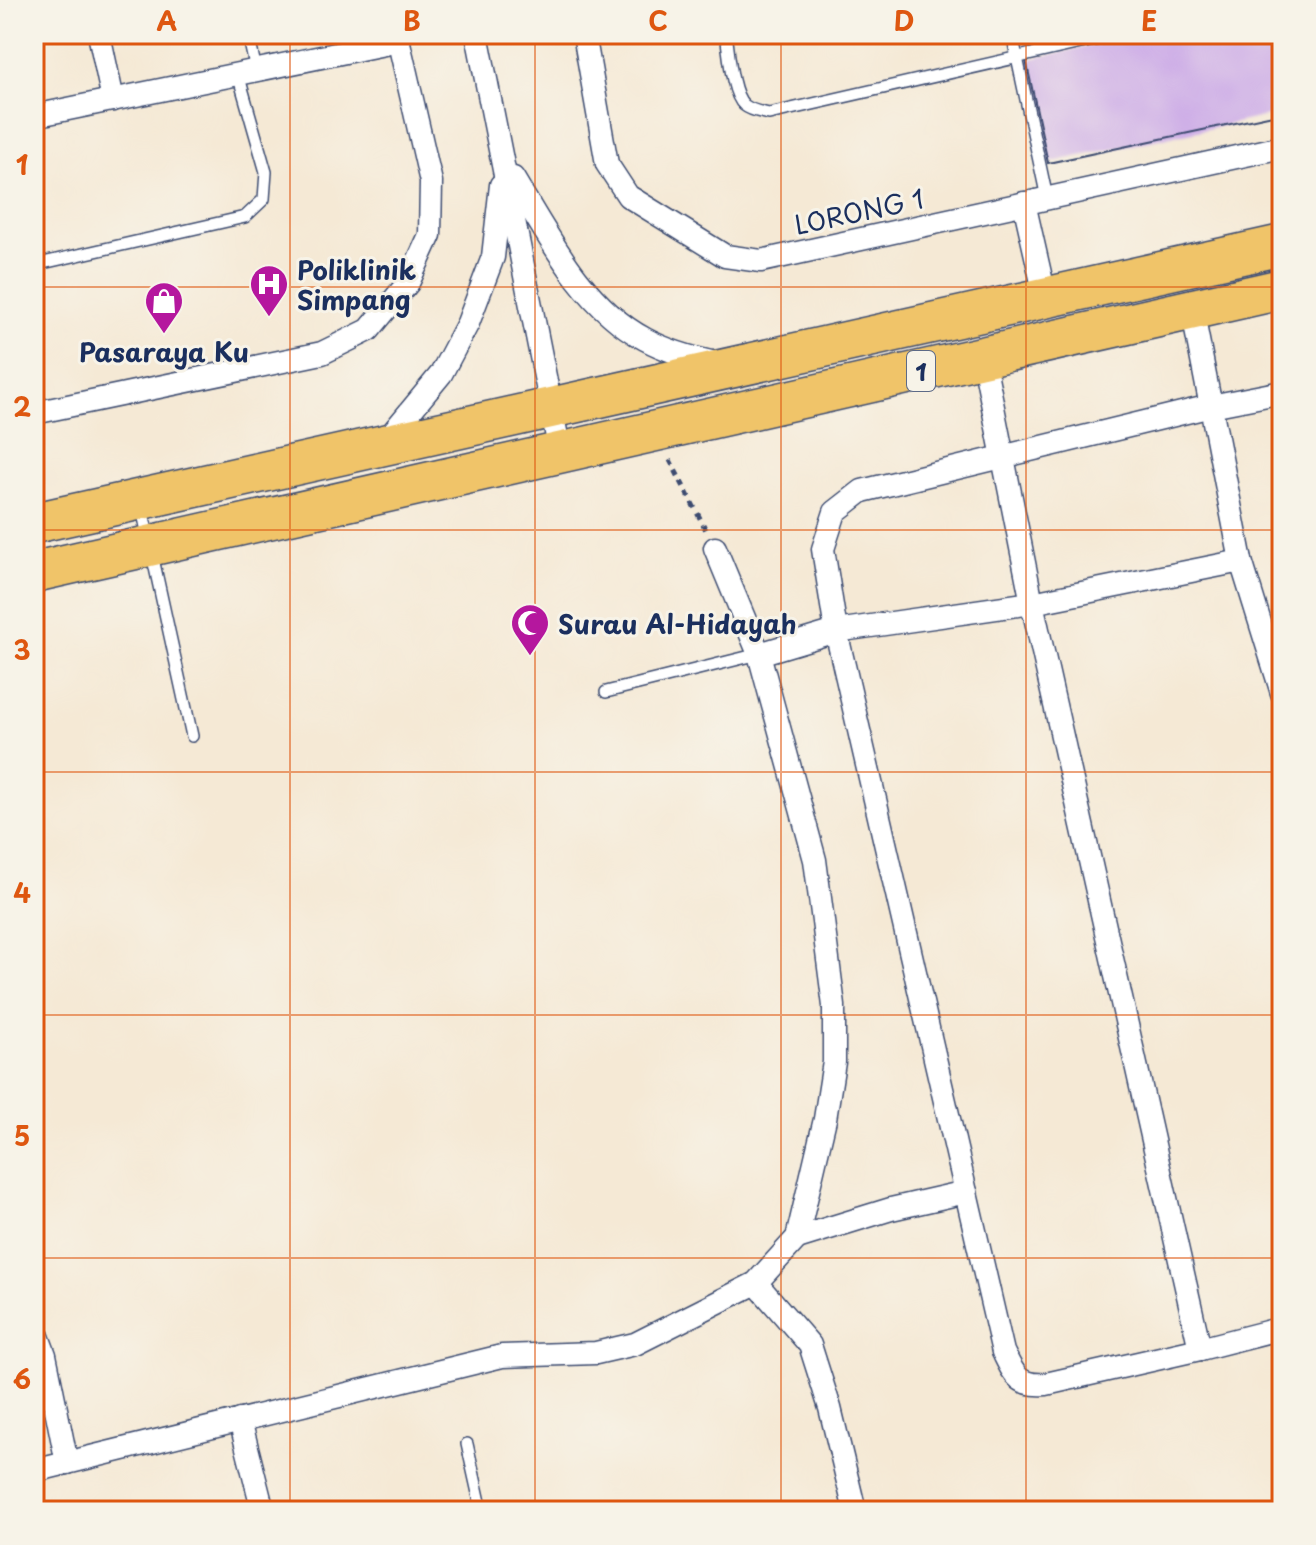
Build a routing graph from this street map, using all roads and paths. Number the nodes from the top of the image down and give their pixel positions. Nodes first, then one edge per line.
1 (99, 34) edge
2 (248, 34) edge
3 (477, 34) edge
4 (584, 34) edge
5 (726, 34) edge
6 (1012, 34) edge
7 (1120, 34) edge
8 (398, 38) edge
9 (1017, 58) junction
10 (247, 72) junction
11 (113, 100) junction
12 (34, 116) edge
13 (1282, 147) edge
14 (504, 164) junction
15 (1047, 198) junction
16 (1024, 203) junction
17 (1282, 245) edge
18 (34, 265) edge
19 (1282, 289) edge
20 (1046, 300) junction
21 (1192, 309) junction
22 (983, 357) junction
23 (734, 368) junction
24 (1282, 392) edge
25 (1211, 406) junction
26 (553, 408) junction
27 (34, 413) edge
28 (654, 431) junction
29 (381, 446) junction
30 (560, 452) junction
31 (1002, 455) junction
32 (140, 500) junction
33 (34, 523) edge
34 (149, 546) junction
35 (715, 548) joint
36 (1241, 561) junction
37 (34, 572) edge
38 (1032, 603) junction
39 (836, 631) junction
40 (759, 654) junction
41 (606, 692) dead end
42 (1282, 693) edge
43 (192, 736) dead end
44 (966, 1192) junction
45 (797, 1238) junction
46 (756, 1283) junction
47 (34, 1326) edge
48 (1282, 1328) edge
49 (1200, 1349) junction
50 (240, 1420) junction
51 (467, 1444) dead end
52 (67, 1463) junction
53 (34, 1471) edge
54 (263, 1511) edge
55 (482, 1511) edge
56 (855, 1511) edge

1 - 11 street
2 - 10 lane
3 - 14 street
4 - 16 street, LORONG 1
5 - 9 lane
6 - 9 lane
7 - 9 lane
8 - 10 street
8 - 27 street
9 - 15 lane
10 - 11 street
10 - 18 lane
11 - 12 street
13 - 15 street, LORONG 1
14 - 23 street
14 - 26 street
14 - 29 street
15 - 16 street, LORONG 1
16 - 20 street
17 - 20 highway, 1
19 - 21 highway, 1
20 - 23 highway, 1
21 - 22 highway, 1
21 - 25 street
22 - 28 highway, 1
22 - 31 street
23 - 26 highway, 1
24 - 25 street
25 - 31 street
25 - 36 street
26 - 29 highway, 1
26 - 30 street
28 - 30 highway, 1
28 - 35 path
29 - 32 highway, 1
30 - 34 highway, 1
31 - 38 street
31 - 39 street
32 - 33 highway, 1
32 - 34 lane
34 - 37 highway, 1
34 - 43 lane
35 - 40 street
36 - 38 street
36 - 42 street
38 - 39 street
38 - 49 street
39 - 40 street
39 - 44 street
40 - 41 lane
40 - 45 street
44 - 45 street
44 - 49 street
45 - 46 street
46 - 50 street
46 - 56 street
47 - 52 street
48 - 49 street
50 - 52 street
50 - 54 street
51 - 55 lane
52 - 53 street

